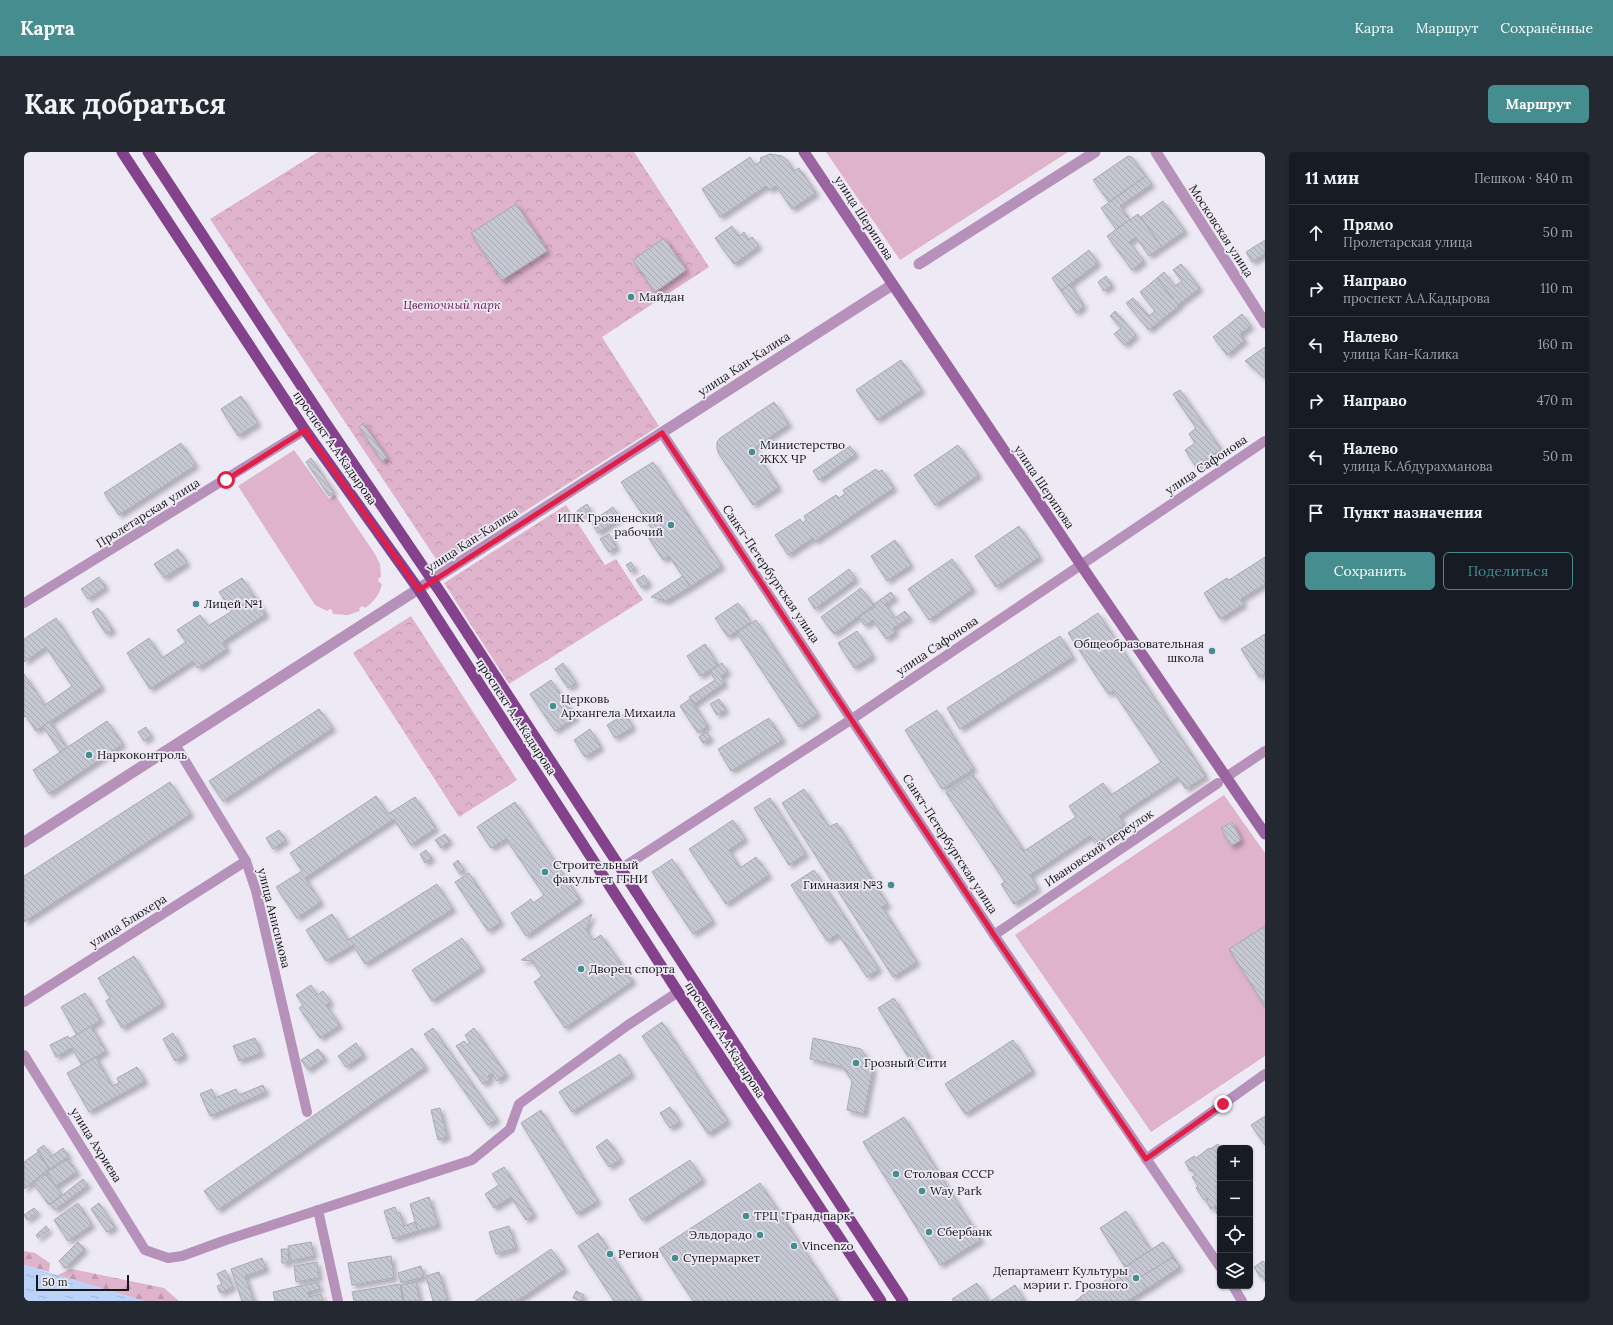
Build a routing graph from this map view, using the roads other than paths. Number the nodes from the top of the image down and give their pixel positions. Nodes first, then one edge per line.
1 (122, 152) edge
2 (148, 152) edge
3 (804, 152) edge
4 (1095, 152) edge
5 (1156, 152) edge
6 (919, 264) dead end
7 (892, 285) junction
8 (1265, 323) edge
9 (305, 430) junction
10 (662, 433) junction
11 (1265, 441) edge
12 (1081, 565) junction
13 (433, 581) junction
14 (419, 590) junction
15 (24, 604) edge
16 (852, 719) junction
17 (176, 746) junction
18 (1265, 751) edge
19 (1222, 780) junction
20 (1265, 834) edge
21 (24, 842) edge
22 (246, 861) junction
23 (622, 868) junction
24 (994, 935) junction
25 (678, 992) junction
26 (24, 1002) edge
27 (24, 1055) edge
28 (1265, 1074) edge
29 (306, 1112) dead end
30 (1146, 1159) junction
31 (318, 1210) junction
32 (1217, 1263) edge
33 (1235, 1289) edge
34 (338, 1301) edge
35 (882, 1301) edge
36 (903, 1301) edge
37 (1242, 1301) edge

1 - 9 main road, проспект А.А.Кадырова
2 - 13 main road, проспект А.А.Кадырова
3 - 7 main road, улица Шерипова
4 - 6 street
5 - 8 street, Московская улица
7 - 10 street, улица Кан-Калика
7 - 12 main road, улица Шерипова
9 - 14 main road, проспект А.А.Кадырова
9 - 15 street, Пролетарская улица
10 - 13 street, улица Кан-Калика
10 - 16 street, Санкт-Петербургская улица
11 - 12 street, улица Сафонова
12 - 16 street, улица Сафонова
12 - 19 main road, улица Шерипова
13 - 14 street, улица Кан-Калика
13 - 23 main road, проспект А.А.Кадырова
14 - 17 street, улица Кан-Калика
14 - 25 main road, проспект А.А.Кадырова
16 - 23 street, улица Сафонова
16 - 24 street, Санкт-Петербургская улица
17 - 21 street, улица Кан-Калика
17 - 22 street, улица Анисимова
18 - 19 street, Ивановский переулок
19 - 20 main road, улица Шерипова
19 - 24 street, Ивановский переулок
22 - 26 street, улица Блюхера
22 - 29 street, улица Анисимова
23 - 36 main road, проспект А.А.Кадырова
24 - 30 street, Санкт-Петербургская улица
25 - 31 street
25 - 35 main road, проспект А.А.Кадырова
27 - 31 street, улица Ахриева
28 - 30 street
30 - 32 street, Санкт-Петербургская улица
31 - 34 street
33 - 37 street

